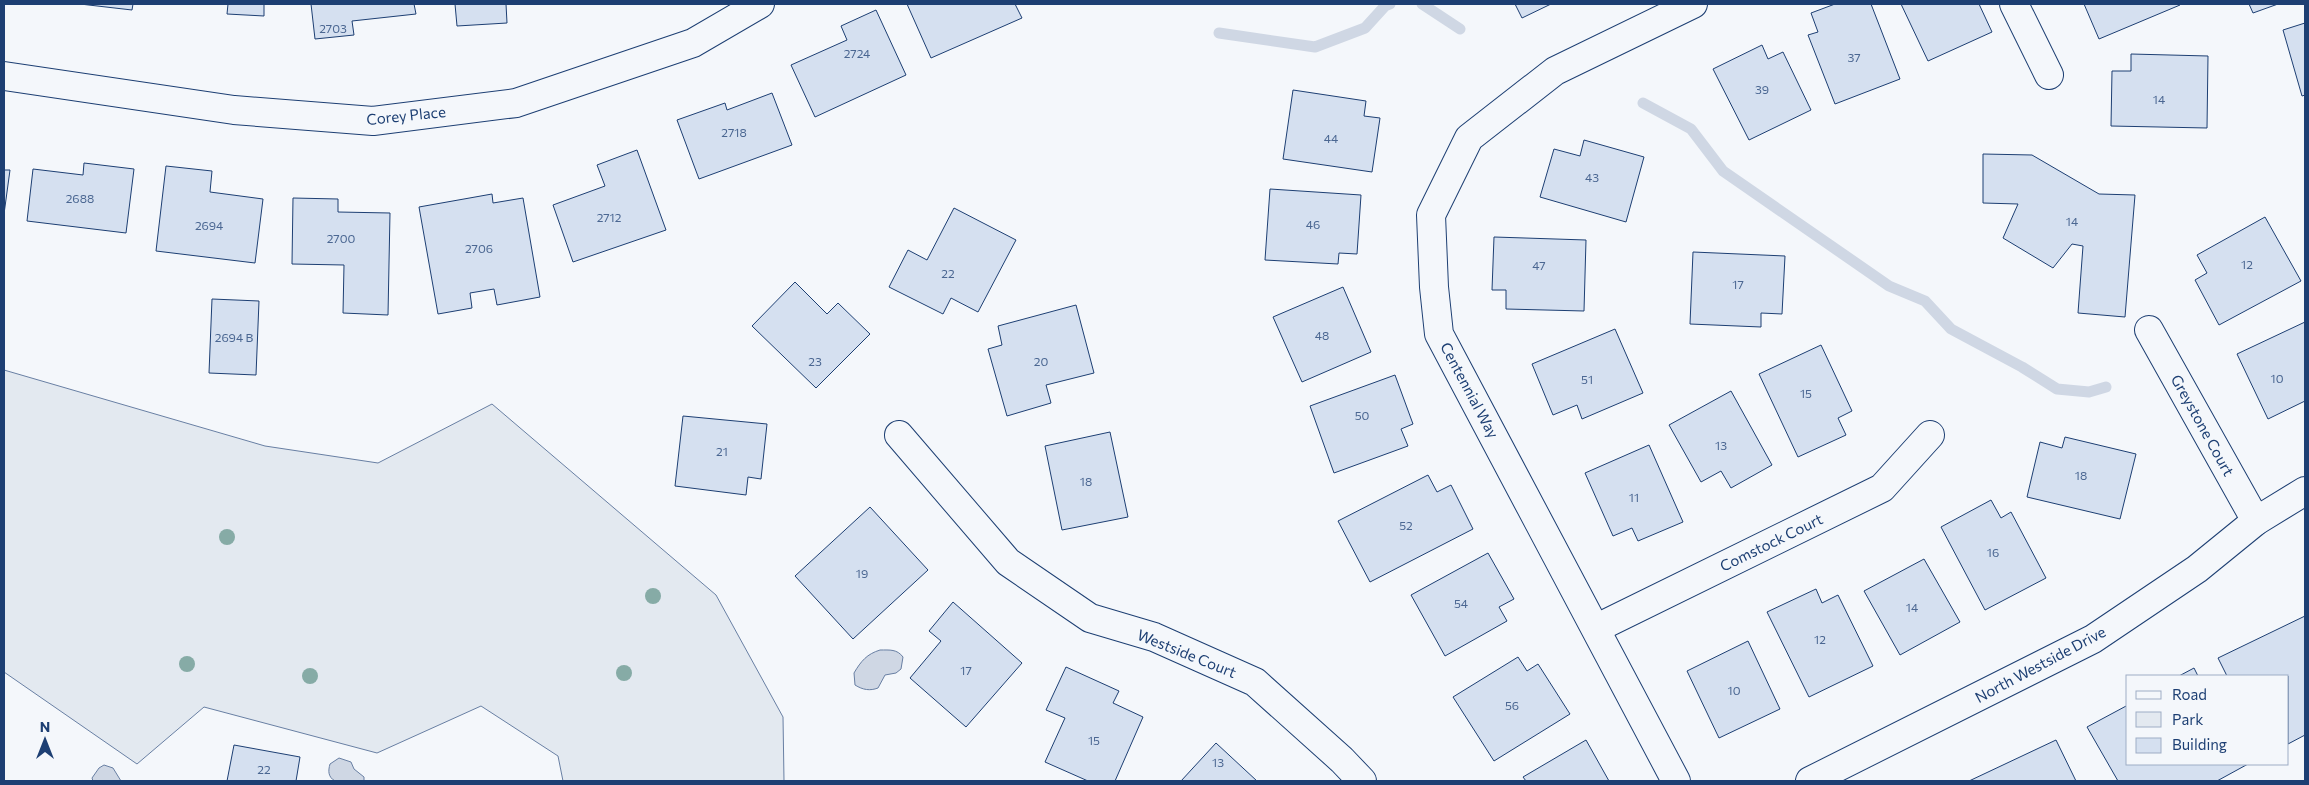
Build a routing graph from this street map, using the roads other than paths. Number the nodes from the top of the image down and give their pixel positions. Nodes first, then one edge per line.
1 (760, 4) edge
2 (1693, 4) edge
3 (2014, 4) edge
4 (2049, 75) dead end
5 (4, 76) edge
6 (2149, 330) dead end
7 (899, 434) dead end
8 (1930, 434) dead end
9 (2305, 491) edge
10 (2256, 521) junction
11 (1596, 628) junction
12 (1362, 781) edge
13 (1676, 781) edge
14 (1810, 781) edge

1 - 5 street, Corey Place
2 - 11 street, Centennial Way
3 - 4 street
6 - 10 street, Greystone Court
7 - 12 street, Westside Court
8 - 11 street, Comstock Court
9 - 10 street, North Westside Drive
10 - 14 street, North Westside Drive
11 - 13 street, Centennial Way

